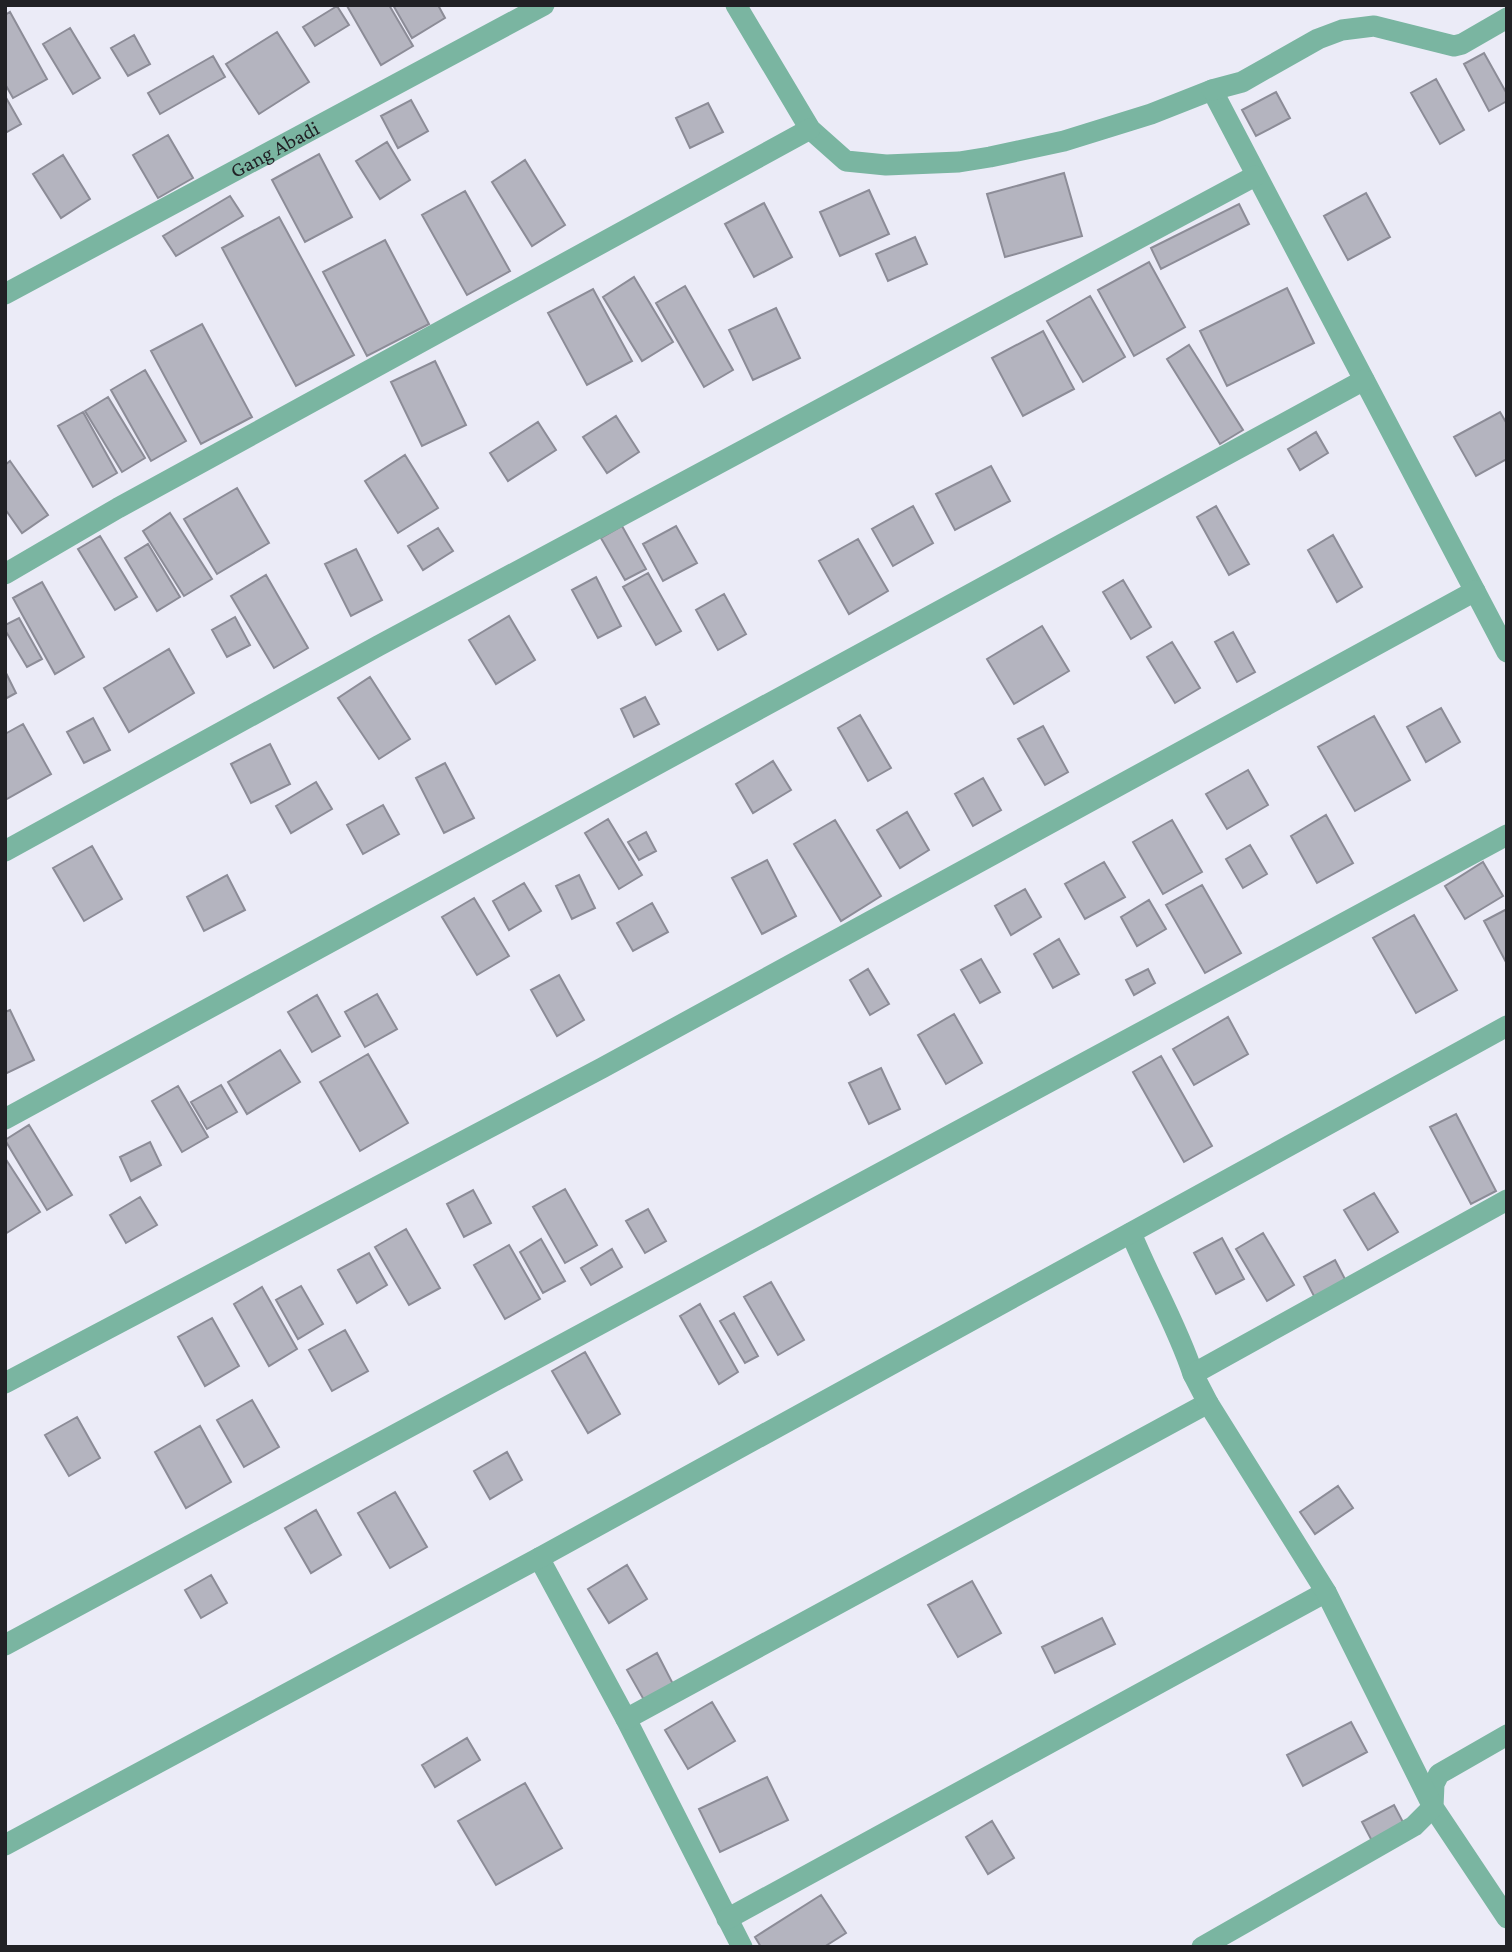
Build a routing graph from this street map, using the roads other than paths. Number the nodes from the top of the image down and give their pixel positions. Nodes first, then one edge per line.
1 (544, 5) edge
2 (736, 5) edge
3 (1507, 18) edge
4 (1212, 90) junction
5 (810, 129) junction
6 (1255, 176) junction
7 (5, 294) edge
8 (1364, 380) junction
9 (5, 574) edge
10 (1475, 591) junction
11 (1507, 652) edge
12 (1507, 835) edge
13 (5, 852) edge
14 (1507, 1026) edge
15 (5, 1119) edge
16 (1507, 1199) edge
17 (1131, 1233) junction
18 (1193, 1374) junction
19 (5, 1383) edge
20 (1208, 1404) junction
21 (539, 1558) junction
22 (1326, 1592) junction
23 (5, 1645) edge
24 (626, 1719) junction
25 (1507, 1735) edge
26 (1433, 1807) junction
27 (5, 1845) edge
28 (1507, 1918) edge
29 (727, 1919) junction
30 (742, 1947) edge
31 (1202, 1947) edge

1 - 7 street, Gang Abadi
2 - 5 street
3 - 4 street
4 - 5 street
4 - 6 street
5 - 9 street
6 - 8 street
6 - 13 street
8 - 10 street
8 - 15 street
10 - 11 street
10 - 19 street
12 - 23 street
14 - 17 street
16 - 18 street
17 - 18 street
17 - 21 street
18 - 20 street
20 - 22 street
20 - 24 street
21 - 24 street
21 - 27 street
22 - 26 street
22 - 29 street
24 - 29 street
25 - 26 street
26 - 28 street
26 - 31 street
29 - 30 street

